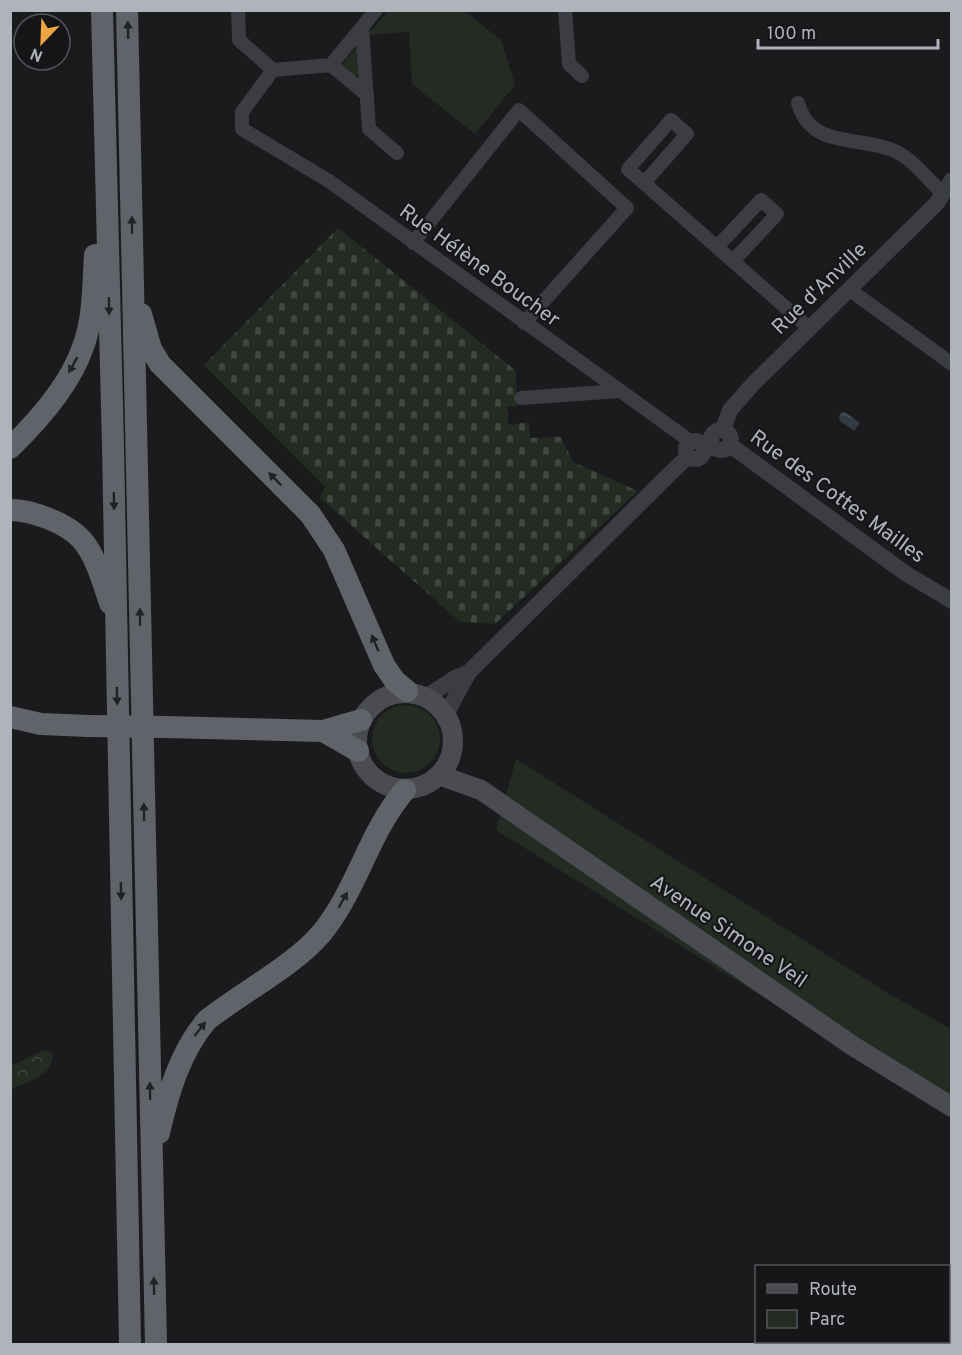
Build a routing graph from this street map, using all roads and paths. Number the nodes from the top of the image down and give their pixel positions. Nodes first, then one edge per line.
1 (102, 10) edge
2 (128, 10) edge
3 (238, 10) edge
4 (376, 10) edge
5 (565, 10) edge
6 (362, 27) junction
7 (331, 65) junction
8 (273, 70) junction
9 (582, 76) dead end
10 (367, 95) junction
11 (104, 100) junction
12 (798, 103) dead end
13 (397, 153) dead end
14 (644, 183) junction
15 (947, 187) edge
16 (413, 243) junction
17 (717, 247) junction
18 (733, 261) junction
19 (133, 284) junction
20 (850, 290) junction
21 (524, 323) junction
22 (809, 328) junction
23 (951, 364) edge
24 (620, 391) junction
25 (521, 398) dead end
26 (708, 444) junction
27 (10, 448) edge
28 (10, 510) edge
29 (951, 600) edge
30 (116, 621) junction
31 (469, 672) junction
32 (416, 694) junction
33 (10, 704) edge
34 (446, 714) junction
35 (10, 717) edge
36 (361, 720) junction
37 (81, 726) junction
38 (323, 731) junction
39 (358, 751) junction
40 (452, 753) junction
41 (439, 775) junction
42 (405, 790) junction
43 (481, 790) junction
44 (951, 1107) edge
45 (152, 1163) junction
46 (130, 1344) edge
47 (156, 1344) edge

1 - 11 highway
19 -> 2 highway
3 - 8 street
4 - 6 street
5 - 9 street
6 - 7 street
6 - 10 street
7 - 8 street
7 - 10 street
8 - 16 street, Rue Hélène Boucher
10 - 13 street
11 -> 27 highway
11 -> 30 highway
12 - 15 street
14 - 14 street
14 - 17 street
15 - 20 street, Rue d'Anville
16 - 21 street, Rue Hélène Boucher
16 - 21 street
17 - 18 street
17 - 18 street
18 - 22 street
32 -> 19 highway
45 -> 19 highway
20 - 22 street, Rue d'Anville
20 - 23 street
21 - 24 street, Rue Hélène Boucher
22 - 26 street, Rue d'Anville
24 - 25 street
24 - 26 street, Rue Hélène Boucher
26 - 29 street, Rue des Cottes Mailles
26 - 31 street, Rue d'Anville
28 - 30 highway
30 -> 46 highway
31 - 32 street, Rue d'Anville
31 - 34 street, Rue d'Anville
32 - 34 main road
32 - 36 main road
33 - 37 highway
34 - 40 main road
35 - 37 highway
36 - 38 highway
36 - 39 main road
37 - 38 highway, bridge
38 - 39 highway
39 - 42 main road
40 - 41 main road
40 - 43 main road, Avenue Simone Veil
41 - 42 main road
41 - 43 main road, Avenue Simone Veil
45 -> 42 highway
43 - 44 main road, Avenue Simone Veil
47 -> 45 highway

